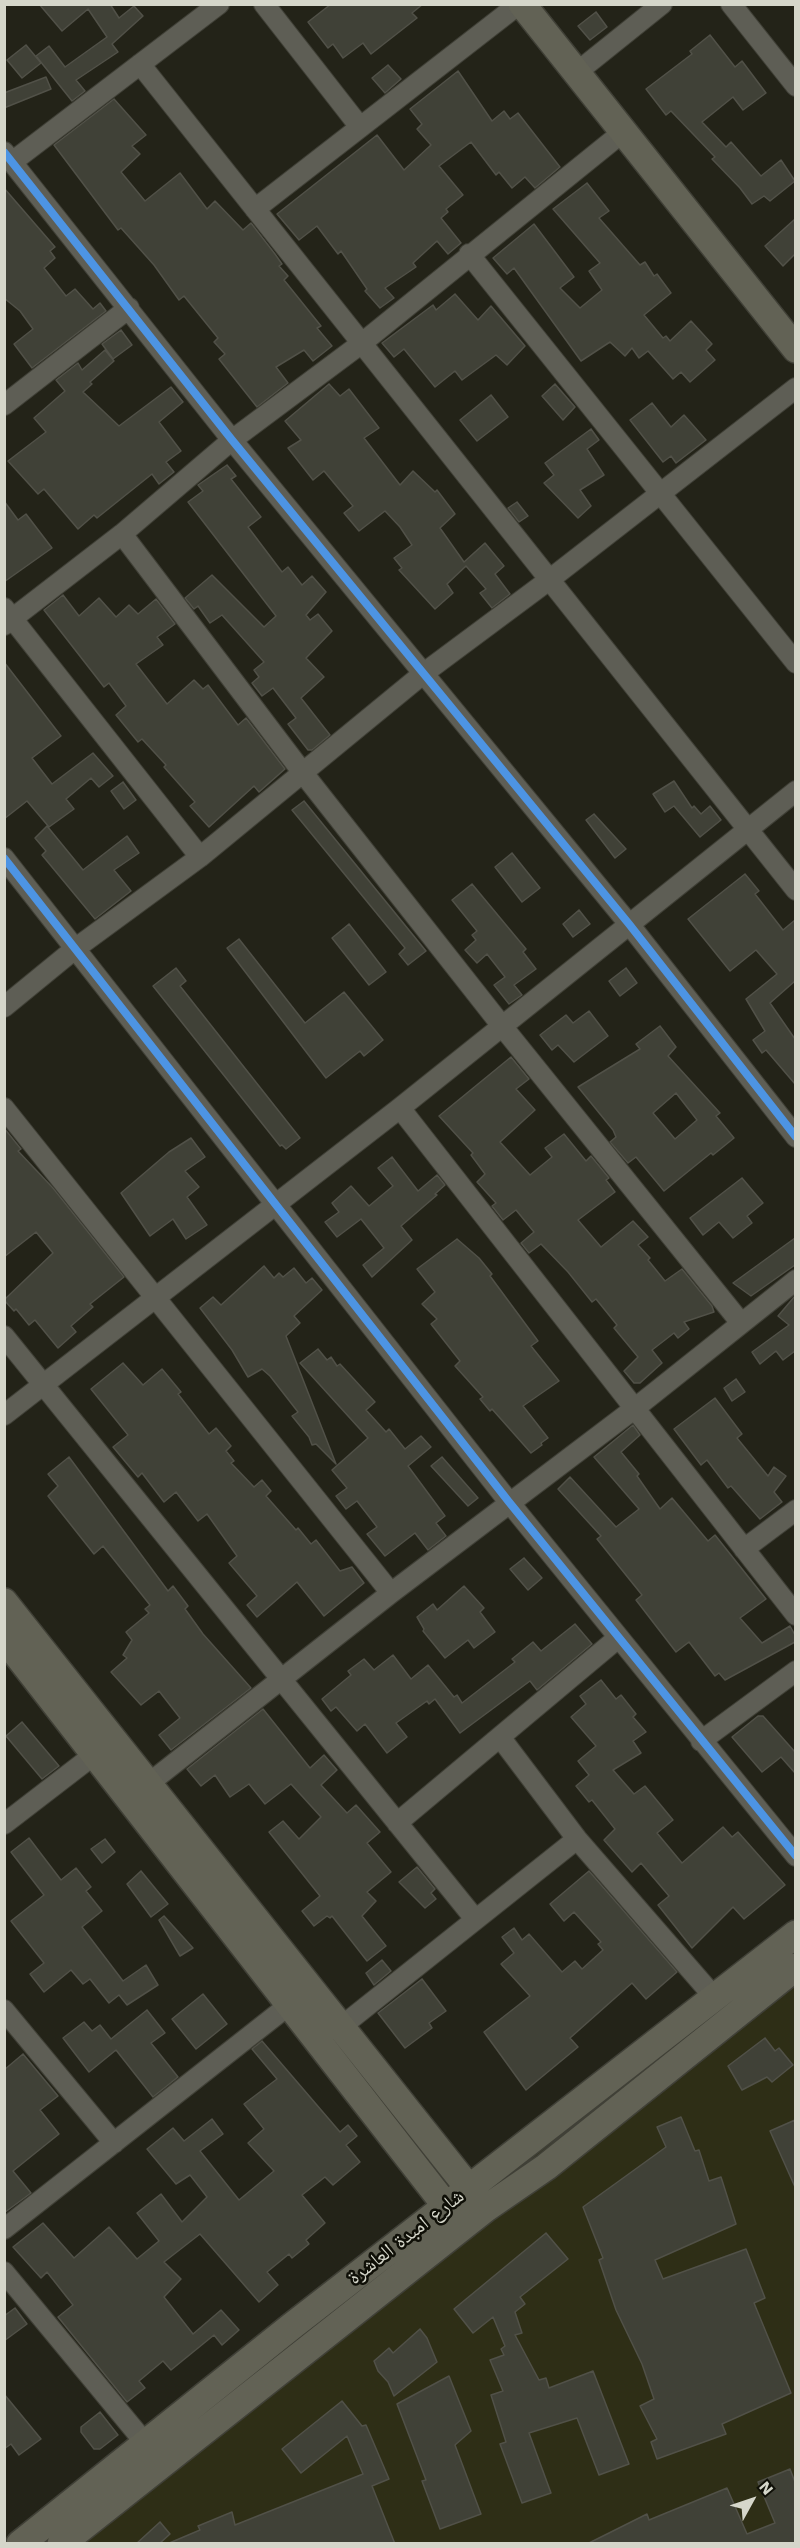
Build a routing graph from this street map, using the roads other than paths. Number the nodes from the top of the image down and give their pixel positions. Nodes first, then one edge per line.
1 (219, 4) edge
2 (264, 4) edge
3 (521, 4) edge
4 (662, 4) edge
5 (731, 4) edge
6 (140, 64) junction
7 (576, 73) junction
8 (792, 76) edge
9 (360, 127) junction
10 (623, 132) junction
11 (8, 157) edge
12 (255, 209) junction
13 (469, 254) junction
14 (129, 308) junction
15 (362, 343) junction
16 (795, 349) edge
17 (795, 388) edge
18 (6, 401) edge
19 (232, 440) junction
20 (660, 494) junction
21 (122, 534) junction
22 (549, 580) junction
23 (7, 617) edge
24 (795, 663) edge
25 (424, 673) junction
26 (303, 773) junction
27 (795, 791) edge
28 (747, 829) junction
29 (200, 857) junction
30 (4, 858) edge
31 (795, 890) edge
32 (630, 924) junction
33 (76, 948) junction
34 (4, 1007) edge
35 (502, 1026) junction
36 (4, 1108) edge
37 (400, 1108) junction
38 (795, 1137) edge
39 (276, 1202) junction
40 (795, 1280) edge
41 (154, 1297) junction
42 (741, 1323) junction
43 (4, 1336) edge
44 (42, 1384) junction
45 (634, 1409) junction
46 (4, 1415) edge
47 (509, 1502) junction
48 (795, 1509) edge
49 (744, 1550) junction
50 (391, 1593) junction
51 (4, 1602) edge
52 (795, 1616) edge
53 (4, 1638) edge
54 (618, 1638) junction
55 (795, 1671) edge
56 (48, 1676) junction
57 (281, 1679) junction
58 (500, 1737) junction
59 (701, 1741) junction
60 (95, 1754) junction
61 (148, 1784) junction
62 (397, 1823) junction
63 (4, 1824) edge
64 (577, 1839) junction
65 (795, 1856) edge
66 (475, 1919) junction
67 (795, 1934) edge
68 (795, 1967) edge
69 (715, 1998) junction
70 (289, 2005) junction
71 (4, 2010) edge
72 (342, 2026) junction
73 (114, 2143) junction
74 (477, 2198) junction
75 (446, 2206) junction
76 (462, 2226) junction
77 (4, 2229) edge
78 (4, 2271) edge
79 (146, 2444) junction
80 (20, 2544) edge
81 (61, 2544) edge

1 - 6 street
2 - 9 street
3 - 7 main road
3 - 9 street
4 - 7 street
5 - 8 street
6 - 11 street
6 - 12 street
7 - 10 main road
9 - 12 street
10 - 13 street
10 - 16 main road
11 - 14 street
12 - 15 street
13 - 15 street
13 - 20 street
14 - 18 street
14 - 19 street
15 - 19 street
15 - 22 street
17 - 20 street
19 - 21 street
19 - 25 street
20 - 22 street
20 - 24 street
21 - 23 street
21 - 26 street
22 - 25 street
22 - 28 street
23 - 29 street
25 - 26 street
25 - 32 street
26 - 29 street
26 - 35 street
27 - 28 street
28 - 31 street
28 - 32 street
29 - 33 street
30 - 33 street
32 - 35 street
32 - 38 street
33 - 34 street
33 - 39 street
35 - 37 street
35 - 42 street
36 - 41 street
37 - 39 street
37 - 45 street
39 - 41 street
39 - 47 street
40 - 42 street
41 - 44 street
41 - 50 street
42 - 45 street
43 - 44 street
44 - 46 street
44 - 57 street
45 - 47 street
45 - 49 street
47 - 50 street
47 - 54 street
48 - 49 street
49 - 52 street
50 - 57 street
51 - 56 main road
53 - 56 main road
54 - 58 street
54 - 59 street
55 - 59 street
56 - 60 main road
56 - 61 main road
57 - 61 street
57 - 62 street
58 - 62 street
58 - 64 street
59 - 65 street
60 - 63 street
60 - 70 main road
61 - 72 main road
62 - 66 street
64 - 66 street
64 - 69 street
66 - 72 street
67 - 69 main road, شارع امبدة العاشرة
68 - 74 main road, شارع امبدة العاشرة
69 - 74 main road, شارع امبدة العاشرة
70 - 73 street
70 - 75 main road
71 - 73 street
72 - 74 main road
73 - 77 street
74 - 75 main road, شارع امبدة العاشرة
74 - 76 main road, شارع امبدة العاشرة
75 - 76 main road
75 - 79 main road, شارع امبدة العاشرة
76 - 81 main road, شارع امبدة العاشرة
78 - 79 street
79 - 80 main road, شارع امبدة العاشرة

